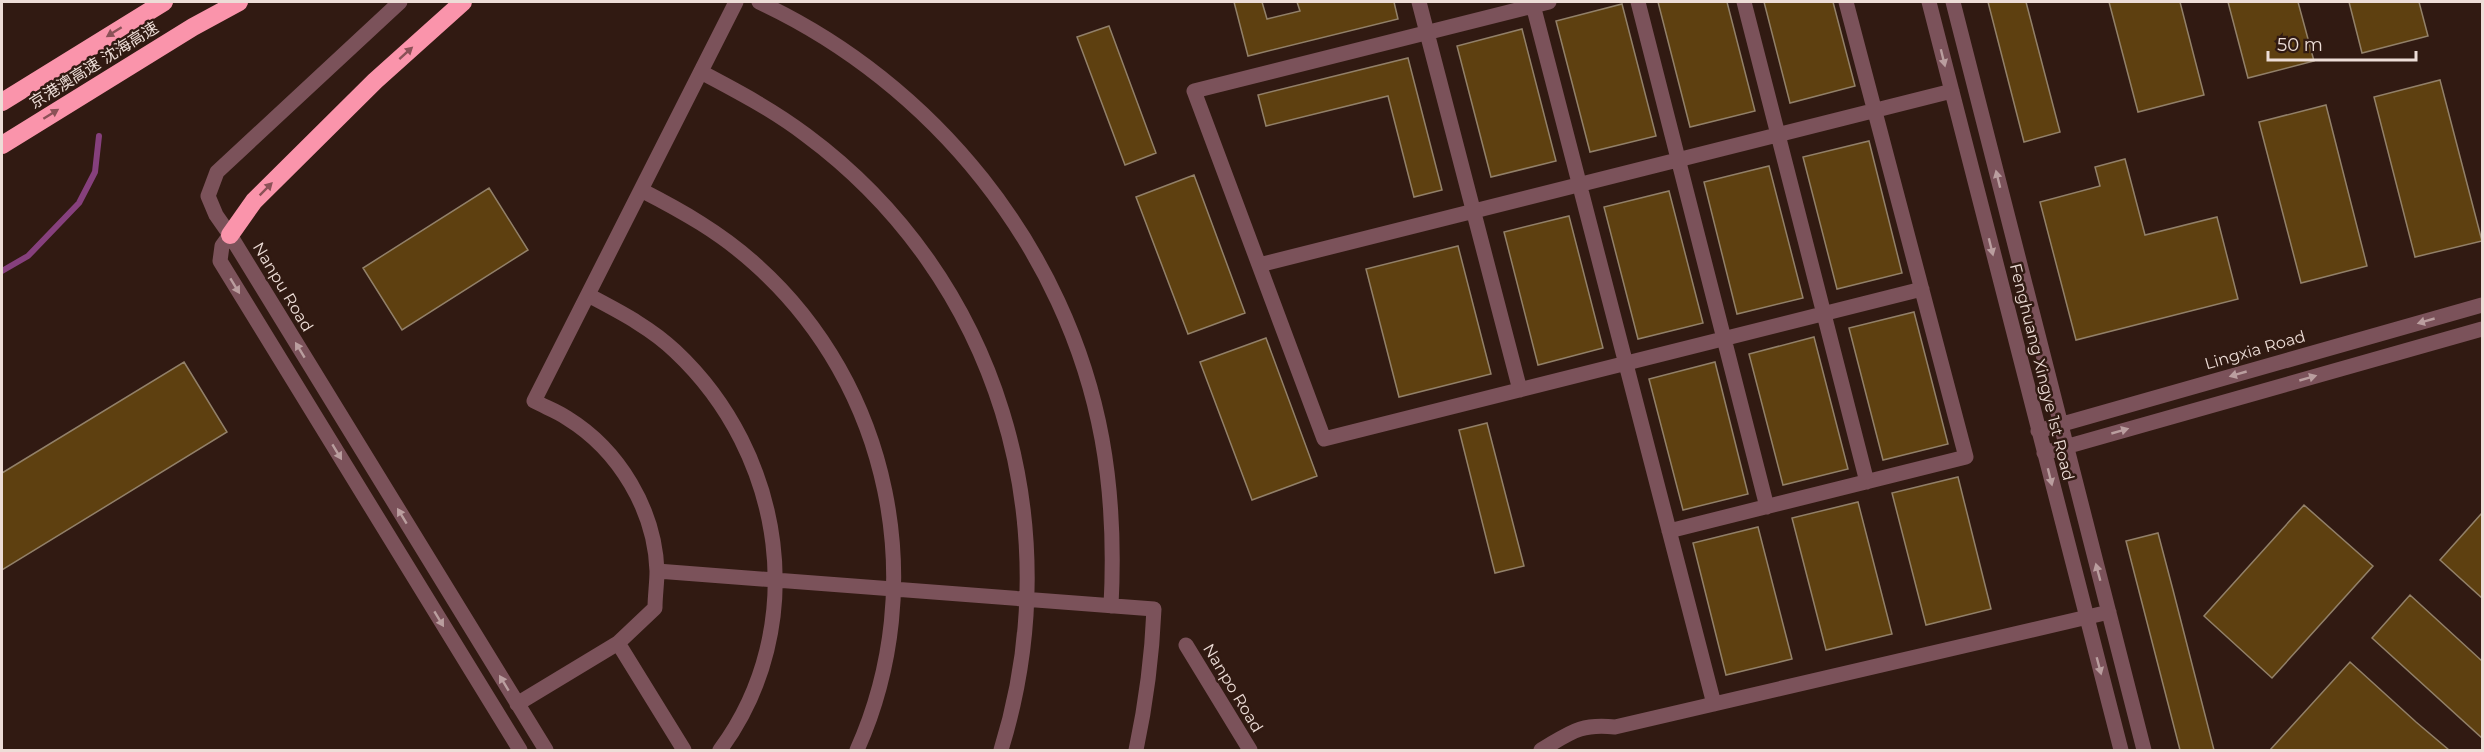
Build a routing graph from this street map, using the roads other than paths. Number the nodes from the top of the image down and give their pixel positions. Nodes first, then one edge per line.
1 (164, 2) edge
2 (239, 2) edge
3 (400, 2) edge
4 (463, 2) edge
5 (736, 2) edge
6 (759, 2) edge
7 (1419, 2) edge
8 (1549, 2) edge
9 (1638, 2) edge
10 (1744, 2) edge
11 (1846, 2) edge
12 (1929, 2) edge
13 (1953, 2) edge
14 (1533, 5) junction
15 (1427, 32) junction
16 (701, 72) junction
17 (1952, 91) junction
18 (2, 102) edge
19 (1875, 110) junction
20 (1778, 135) junction
21 (2, 145) edge
22 (1678, 159) junction
23 (1579, 184) junction
24 (641, 190) junction
25 (1473, 211) junction
26 (230, 235) junction
27 (1259, 265) junction
28 (1922, 289) junction
29 (588, 295) junction
30 (2482, 305) edge
31 (1824, 314) junction
32 (2482, 329) edge
33 (1724, 339) junction
34 (1626, 364) junction
35 (1520, 390) junction
36 (2060, 424) junction
37 (2038, 431) junction
38 (2066, 446) junction
39 (2044, 453) junction
40 (1867, 482) junction
41 (1767, 507) junction
42 (1669, 531) junction
43 (657, 571) junction
44 (776, 580) junction
45 (895, 589) junction
46 (1028, 599) junction
47 (1111, 606) junction
48 (2109, 612) junction
49 (2086, 618) junction
50 (618, 643) junction
51 (1185, 645) dead end
52 (517, 704) junction
53 (1714, 704) junction
54 (520, 750) edge
55 (546, 750) edge
56 (684, 750) edge
57 (720, 750) edge
58 (857, 750) edge
59 (1001, 750) edge
60 (1136, 750) edge
61 (1250, 750) edge
62 (1541, 750) edge
63 (2121, 750) edge
64 (2145, 750) edge

1 -> 18 highway, 京港澳高速 沈海高速
21 -> 2 highway, 京港澳高速 沈海高速
3 - 26 street
26 -> 4 highway
5 - 16 street
6 - 47 street
7 - 15 street
8 - 14 street
9 - 22 street
10 - 20 street
11 - 19 street
12 -> 17 street, Fenghuang Xingye 1st Road
36 -> 13 street, Fenghuang Xingye 1st Road
14 - 15 street
14 - 23 street
15 - 25 street
15 - 27 street
16 - 24 street
16 - 46 street
17 - 19 street
17 -> 37 street, Fenghuang Xingye 1st Road
19 - 20 street
19 - 28 street
20 - 22 street
20 - 31 street
22 - 23 street
22 - 33 street
23 - 25 street
23 - 34 street
24 - 29 street
24 - 45 street
25 - 27 street
25 - 35 street
52 -> 26 street, Nanpu Road
26 -> 54 street, Nanpu Road
27 - 35 street
28 - 31 street
28 - 40 street
29 - 43 street
29 - 44 street
30 -> 36 street, Lingxia Road
31 - 33 street
31 - 40 street
38 -> 32 street
33 - 34 street
33 - 41 street
34 - 35 street
34 - 42 street
36 - 37 street, Lingxia Road
36 - 38 street, Fenghuang Xingye 1st Road
37 - 39 street, Fenghuang Xingye 1st Road
38 - 39 street
48 -> 38 street, Fenghuang Xingye 1st Road
39 -> 49 street, Fenghuang Xingye 1st Road
40 - 41 street
41 - 42 street
42 - 53 street
43 - 44 street
43 - 50 street
44 - 45 street
44 - 57 street
45 - 46 street
45 - 58 street
46 - 47 street
46 - 59 street
47 - 60 street
48 - 49 street
48 - 64 street, Fenghuang Xingye 1st Road
49 - 53 street
49 -> 63 street, Fenghuang Xingye 1st Road
50 - 52 street
50 - 56 street
51 - 61 street, Nanpo Road
52 - 55 street, Nanpu Road
53 - 62 street

